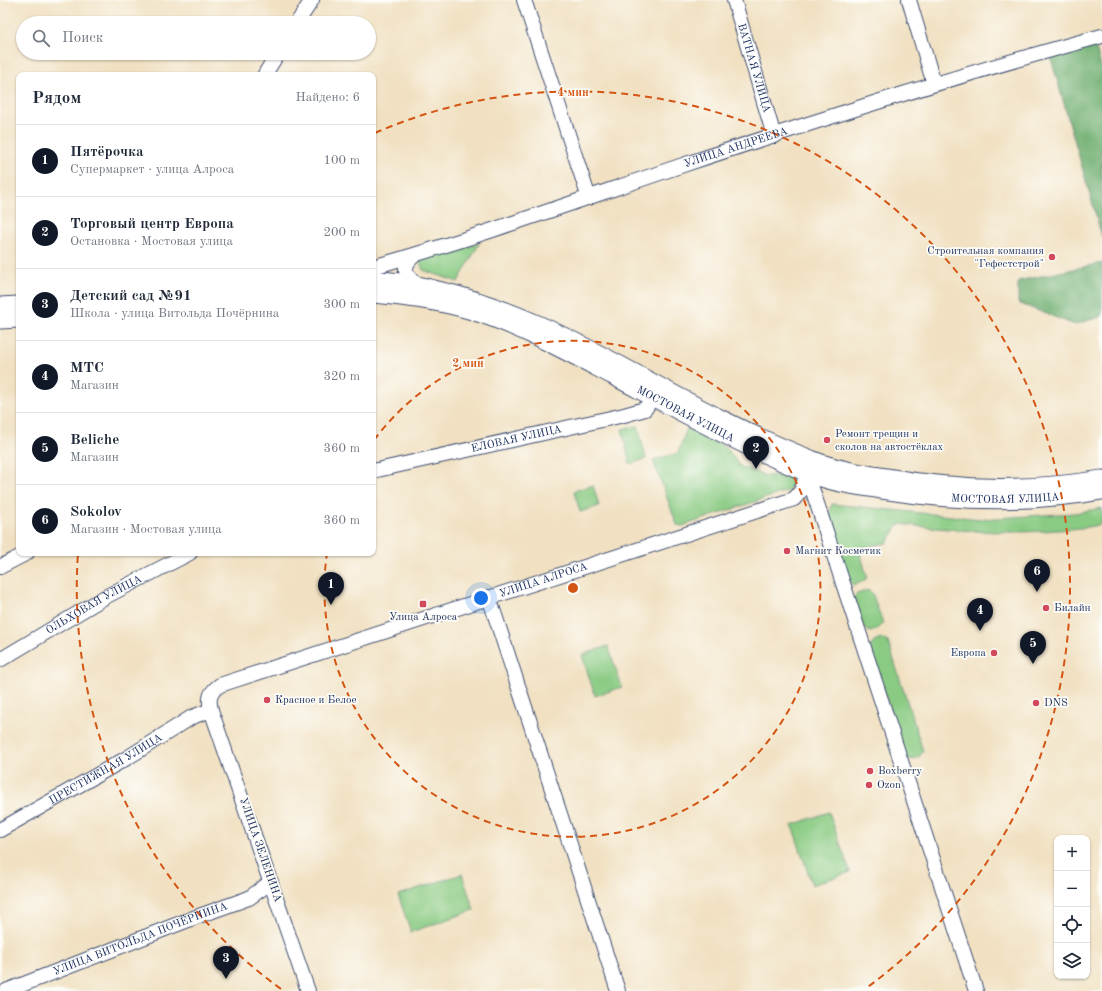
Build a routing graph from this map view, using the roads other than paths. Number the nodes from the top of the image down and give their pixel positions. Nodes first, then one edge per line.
1 (312, 0) edge
2 (524, 0) edge
3 (734, 0) edge
4 (909, 0) edge
5 (302, 16) edge
6 (1102, 36) edge
7 (274, 60) edge
8 (266, 72) edge
9 (934, 84) junction
10 (774, 136) junction
11 (589, 198) junction
12 (415, 255) junction
13 (376, 266) edge
14 (376, 280) edge
15 (418, 285) junction
16 (376, 294) edge
17 (16, 305) edge
18 (0, 306) edge
19 (16, 319) edge
20 (0, 320) edge
21 (653, 397) junction
22 (809, 466) junction
23 (376, 469) edge
24 (1102, 478) edge
25 (1102, 491) edge
26 (21, 556) edge
27 (184, 556) edge
28 (0, 567) edge
29 (489, 597) junction
30 (0, 660) edge
31 (211, 710) junction
32 (0, 830) edge
33 (271, 882) junction
34 (6, 991) edge
35 (308, 991) edge
36 (618, 991) edge
37 (976, 991) edge

1 - 5 street
2 - 11 street
3 - 10 street, ВАТНАЯ УЛИЦА
4 - 9 street
6 - 9 street, УЛИЦА АНДРЕЕВА
7 - 8 street
9 - 10 street, УЛИЦА АНДРЕЕВА
10 - 11 street, УЛИЦА АНДРЕЕВА
11 - 12 street, УЛИЦА АНДРЕЕВА
12 - 13 street, УЛИЦА АНДРЕЕВА
12 - 15 street
14 - 15 main road, МОСТОВАЯ УЛИЦА
15 - 22 main road, МОСТОВАЯ УЛИЦА
16 - 21 main road, МОСТОВАЯ УЛИЦА
17 - 18 main road
19 - 20 main road
21 - 22 main road, МОСТОВАЯ УЛИЦА
21 - 23 street, ЕЛОВАЯ УЛИЦА
22 - 24 main road, МОСТОВАЯ УЛИЦА
22 - 25 main road, МОСТОВАЯ УЛИЦА
22 - 29 street, УЛИЦА АЛРОСА
22 - 37 street
26 - 28 street
27 - 30 street, ОЛЬХОВАЯ УЛИЦА
29 - 31 street, УЛИЦА АЛРОСА
29 - 36 street
31 - 32 street, ПРЕСТИЖНАЯ УЛИЦА
31 - 33 street, УЛИЦА ЗЕЛЕНИНА
33 - 34 street, УЛИЦА ВИТОЛЬДА ПОЧЁРНИНА
33 - 35 street, УЛИЦА ЗЕЛЕНИНА

